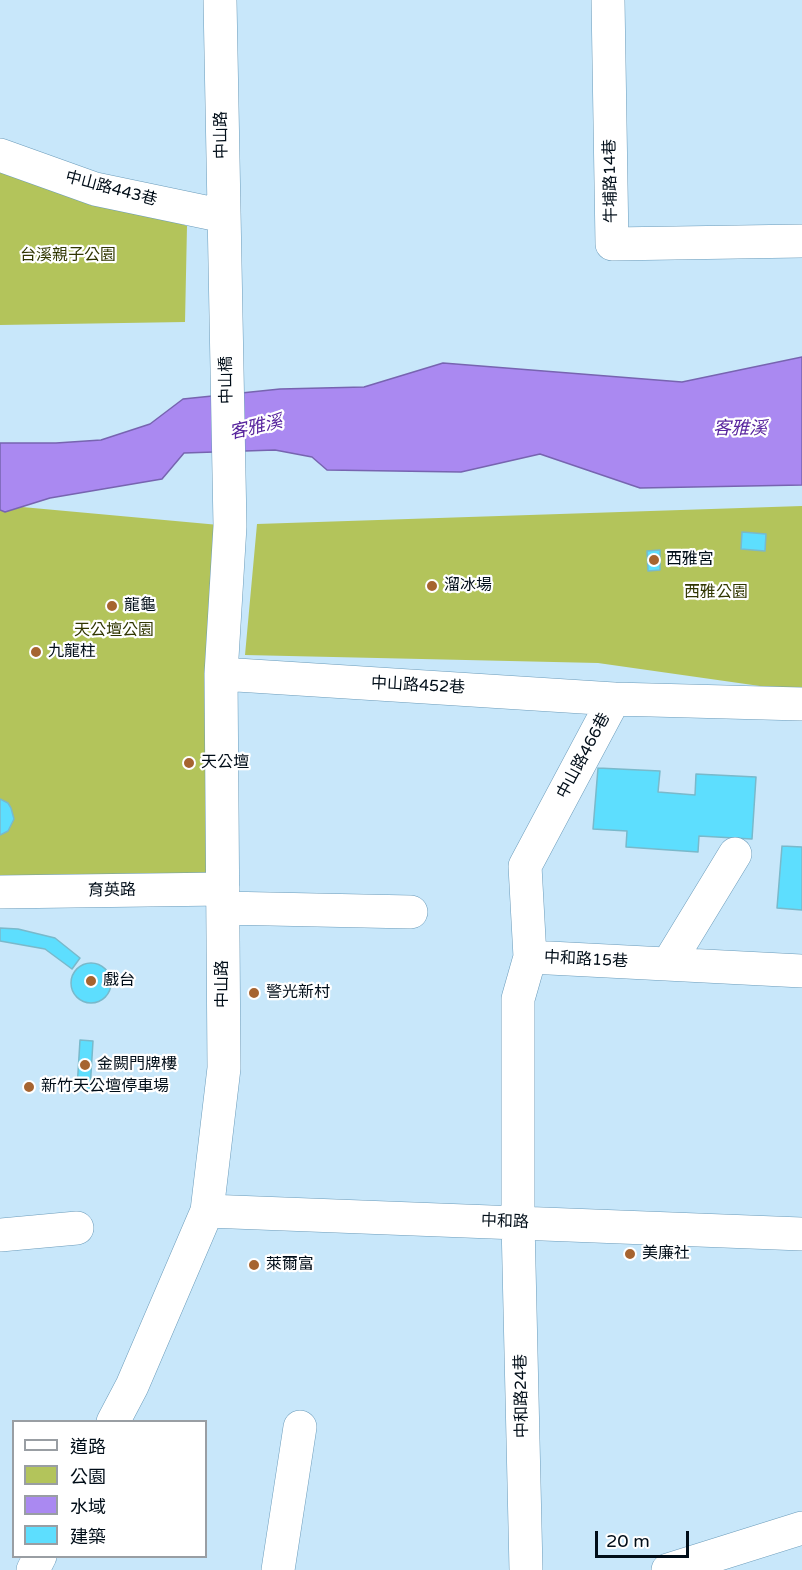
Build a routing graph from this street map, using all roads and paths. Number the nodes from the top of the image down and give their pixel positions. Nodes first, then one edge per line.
1 (220, 0) edge
2 (608, 0) edge
3 (0, 155) edge
4 (224, 216) junction
5 (802, 241) edge
6 (225, 269) joint
7 (230, 526) joint
8 (221, 674) junction
9 (614, 699) junction
10 (801, 704) edge
11 (735, 854) dead end
12 (0, 892) edge
13 (223, 899) junction
14 (411, 912) dead end
15 (530, 957) junction
16 (668, 964) junction
17 (802, 971) edge
18 (207, 1211) junction
19 (518, 1222) junction
20 (77, 1228) dead end
21 (802, 1234) edge
22 (0, 1235) edge
23 (114, 1420) edge
24 (300, 1427) dead end
25 (802, 1528) edge
26 (278, 1570) edge
27 (526, 1570) edge
28 (668, 1570) edge

1 - 4 street, 中山路
2 - 5 street, 牛埔路14巷
3 - 4 street, 中山路443巷
4 - 6 street, 中山路
6 - 7 street, 中山橋
7 - 8 street, 中山路
8 - 9 street, 中山路452巷
8 - 13 street, 中山路
9 - 10 street, 中山路466巷
9 - 15 street, 中山路466巷
11 - 16 street
12 - 13 street, 育英路
13 - 14 street, 育英路
13 - 18 street, 中山路
15 - 16 street, 中和路15巷
15 - 19 street, 中和路15巷
16 - 17 street, 中和路15巷
18 - 19 street, 中和路
18 - 23 street, 中山路
19 - 21 street, 中和路
19 - 27 street, 中和路24巷
20 - 22 street
24 - 26 street
25 - 28 street

